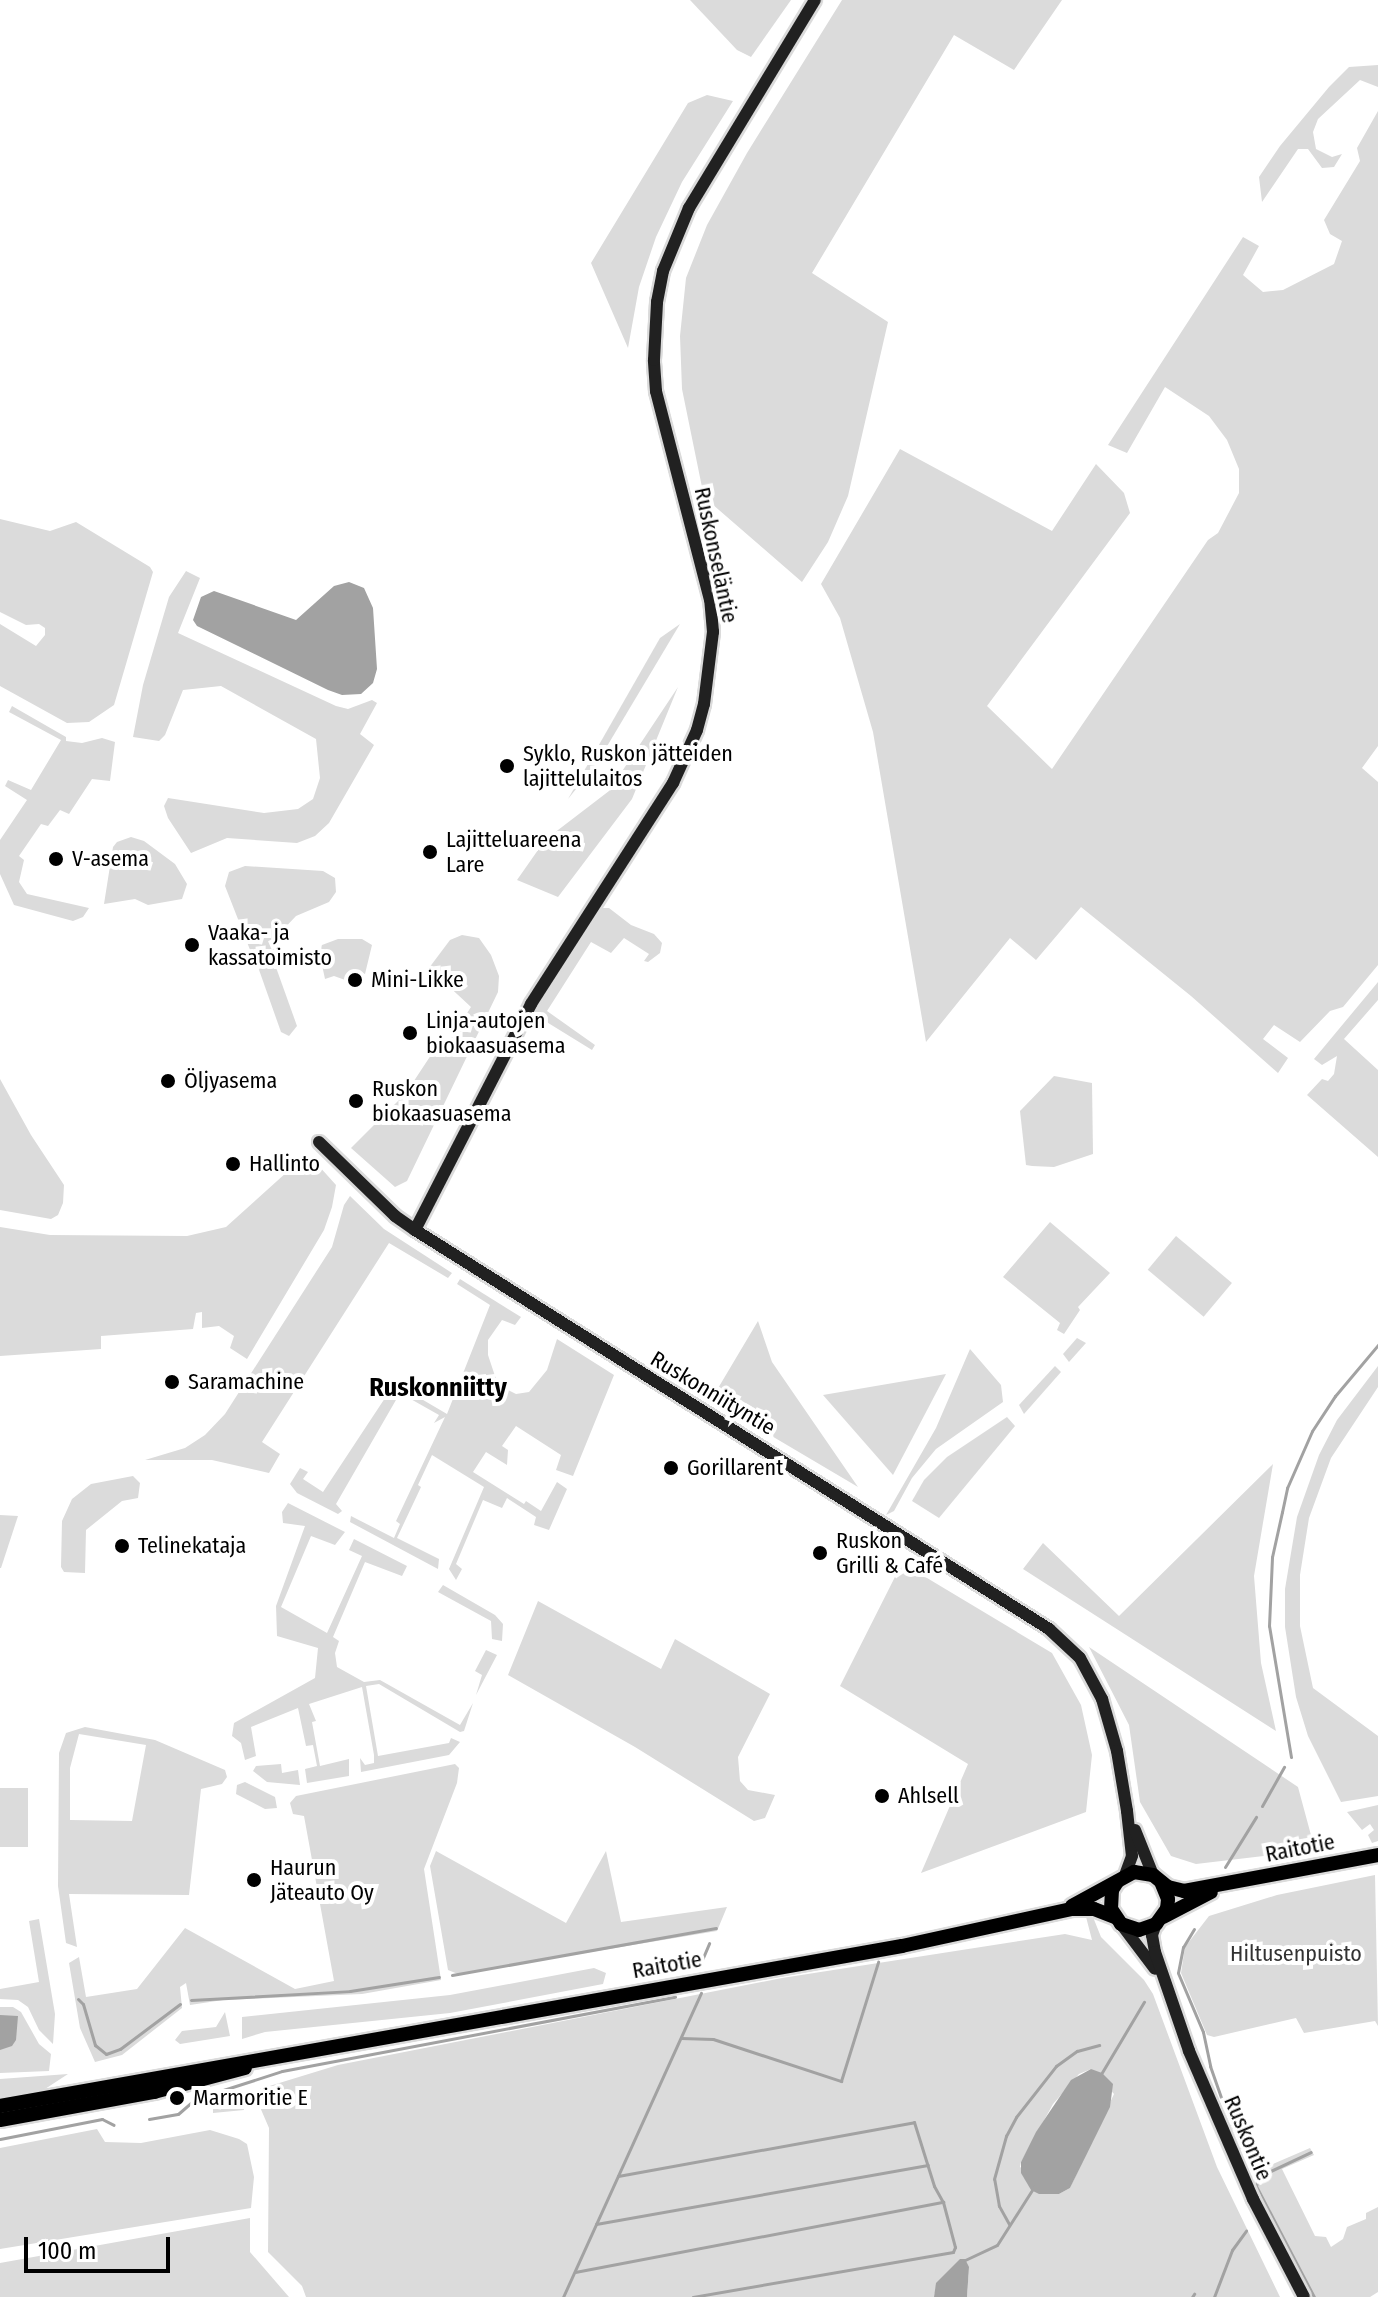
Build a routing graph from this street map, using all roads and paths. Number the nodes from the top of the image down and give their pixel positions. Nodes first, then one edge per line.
1 (815, 0) edge
2 (319, 1142) dead end
3 (415, 1230) junction
4 (1127, 1811) junction
5 (1378, 1855) edge
6 (1121, 1878) junction
7 (1157, 1878) junction
8 (1230, 1883) junction
9 (1057, 1913) junction
10 (1118, 1920) junction
11 (1159, 1921) junction
12 (1167, 1989) junction
13 (284, 2057) junction
14 (0, 2106) edge
15 (0, 2120) edge
16 (1304, 2297) edge

1 - 3 street, Ruskonseläntie
2 - 3 street, Ruskonniityntie
3 - 4 street, Ruskonniityntie
4 - 6 street, Ruskonniityntie
4 - 7 street, Ruskonniityntie
5 - 8 main road, Raitotie
6 - 7 main road
6 - 9 main road, Raitotie
6 - 10 main road
7 - 8 main road, Raitotie
7 - 11 main road
8 - 11 main road, Raitotie
9 - 10 main road, Raitotie
9 - 13 main road, Raitotie
10 - 11 main road
10 - 12 street, Ruskontie
11 - 12 street, Ruskontie
12 - 16 street, Ruskontie
13 - 14 main road, Raitotie
13 - 15 main road, Raitotie

